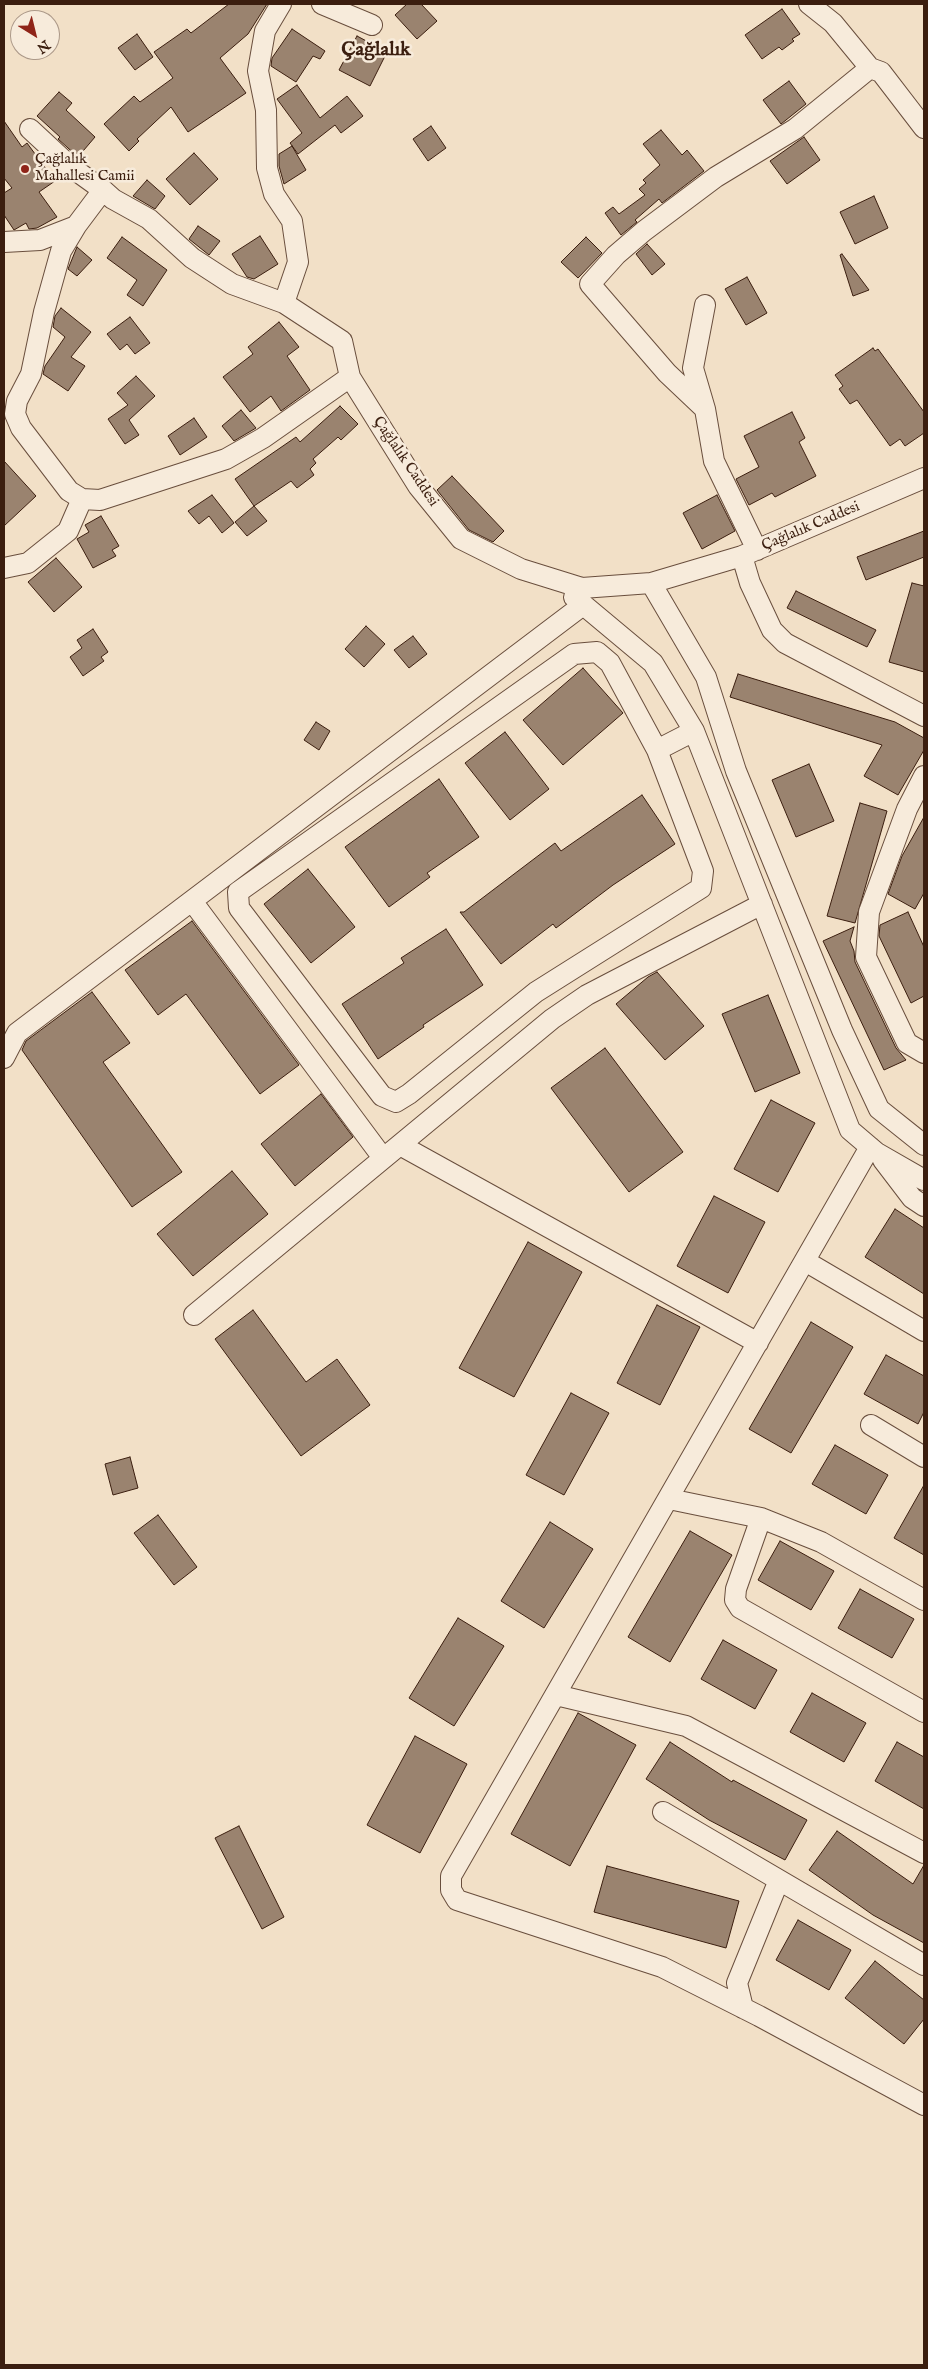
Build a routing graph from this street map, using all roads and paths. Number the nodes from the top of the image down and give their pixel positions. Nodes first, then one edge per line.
1 (281, 4) edge
2 (322, 4) edge
3 (809, 4) edge
4 (372, 26) dead end
5 (870, 68) junction
6 (924, 128) edge
7 (30, 129) dead end
8 (103, 190) junction
9 (76, 226) junction
10 (4, 242) edge
11 (284, 303) junction
12 (705, 305) dead end
13 (350, 377) junction
14 (705, 409) junction
15 (9, 414) edge
16 (924, 478) edge
17 (82, 499) junction
18 (750, 553) junction
19 (4, 568) edge
20 (554, 580) junction
21 (651, 583) junction
22 (583, 604) junction
23 (924, 716) edge
24 (694, 731) junction
25 (657, 750) junction
26 (924, 776) edge
27 (192, 901) junction
28 (762, 904) junction
29 (536, 992) junction
30 (552, 1019) junction
31 (924, 1053) edge
32 (4, 1058) edge
33 (400, 1145) junction
34 (924, 1146) edge
35 (873, 1150) junction
36 (383, 1158) junction
37 (924, 1180) edge
38 (924, 1206) edge
39 (804, 1261) junction
40 (194, 1315) dead end
41 (924, 1331) edge
42 (758, 1343) junction
43 (871, 1425) dead end
44 (924, 1457) edge
45 (669, 1498) junction
46 (761, 1518) junction
47 (924, 1600) edge
48 (556, 1695) junction
49 (924, 1712) edge
50 (663, 1812) dead end
51 (924, 1853) edge
52 (779, 1880) junction
53 (924, 1965) edge
54 (743, 2008) junction
55 (924, 2105) edge

1 - 11 street
2 - 4 street
3 - 5 street
5 - 6 street
5 - 14 street
7 - 8 street, Çağlalık Caddesi
8 - 9 street
8 - 11 street, Çağlalık Caddesi
9 - 10 street
9 - 15 street
11 - 13 street, Çağlalık Caddesi
12 - 14 street
13 - 17 street
13 - 20 street, Çağlalık Caddesi
14 - 18 street
15 - 17 street
16 - 18 street, Çağlalık Caddesi
17 - 19 street
18 - 21 street, Çağlalık Caddesi
18 - 23 street
20 - 21 street, Çağlalık Caddesi
20 - 22 street
21 - 34 street
22 - 24 street
22 - 27 street
24 - 25 street
24 - 28 street
25 - 29 street
25 - 29 street
26 - 31 street
27 - 32 street
27 - 36 street
28 - 30 street
28 - 35 street
29 - 30 street
30 - 33 street
33 - 36 street
33 - 42 street
35 - 37 street
35 - 38 street
35 - 39 street
36 - 40 street
39 - 41 street
39 - 42 street
42 - 45 street
43 - 44 street
45 - 46 street
45 - 48 street
46 - 47 street
46 - 49 street
48 - 51 street
48 - 54 street
50 - 52 street
52 - 53 street
52 - 54 street
54 - 55 street

